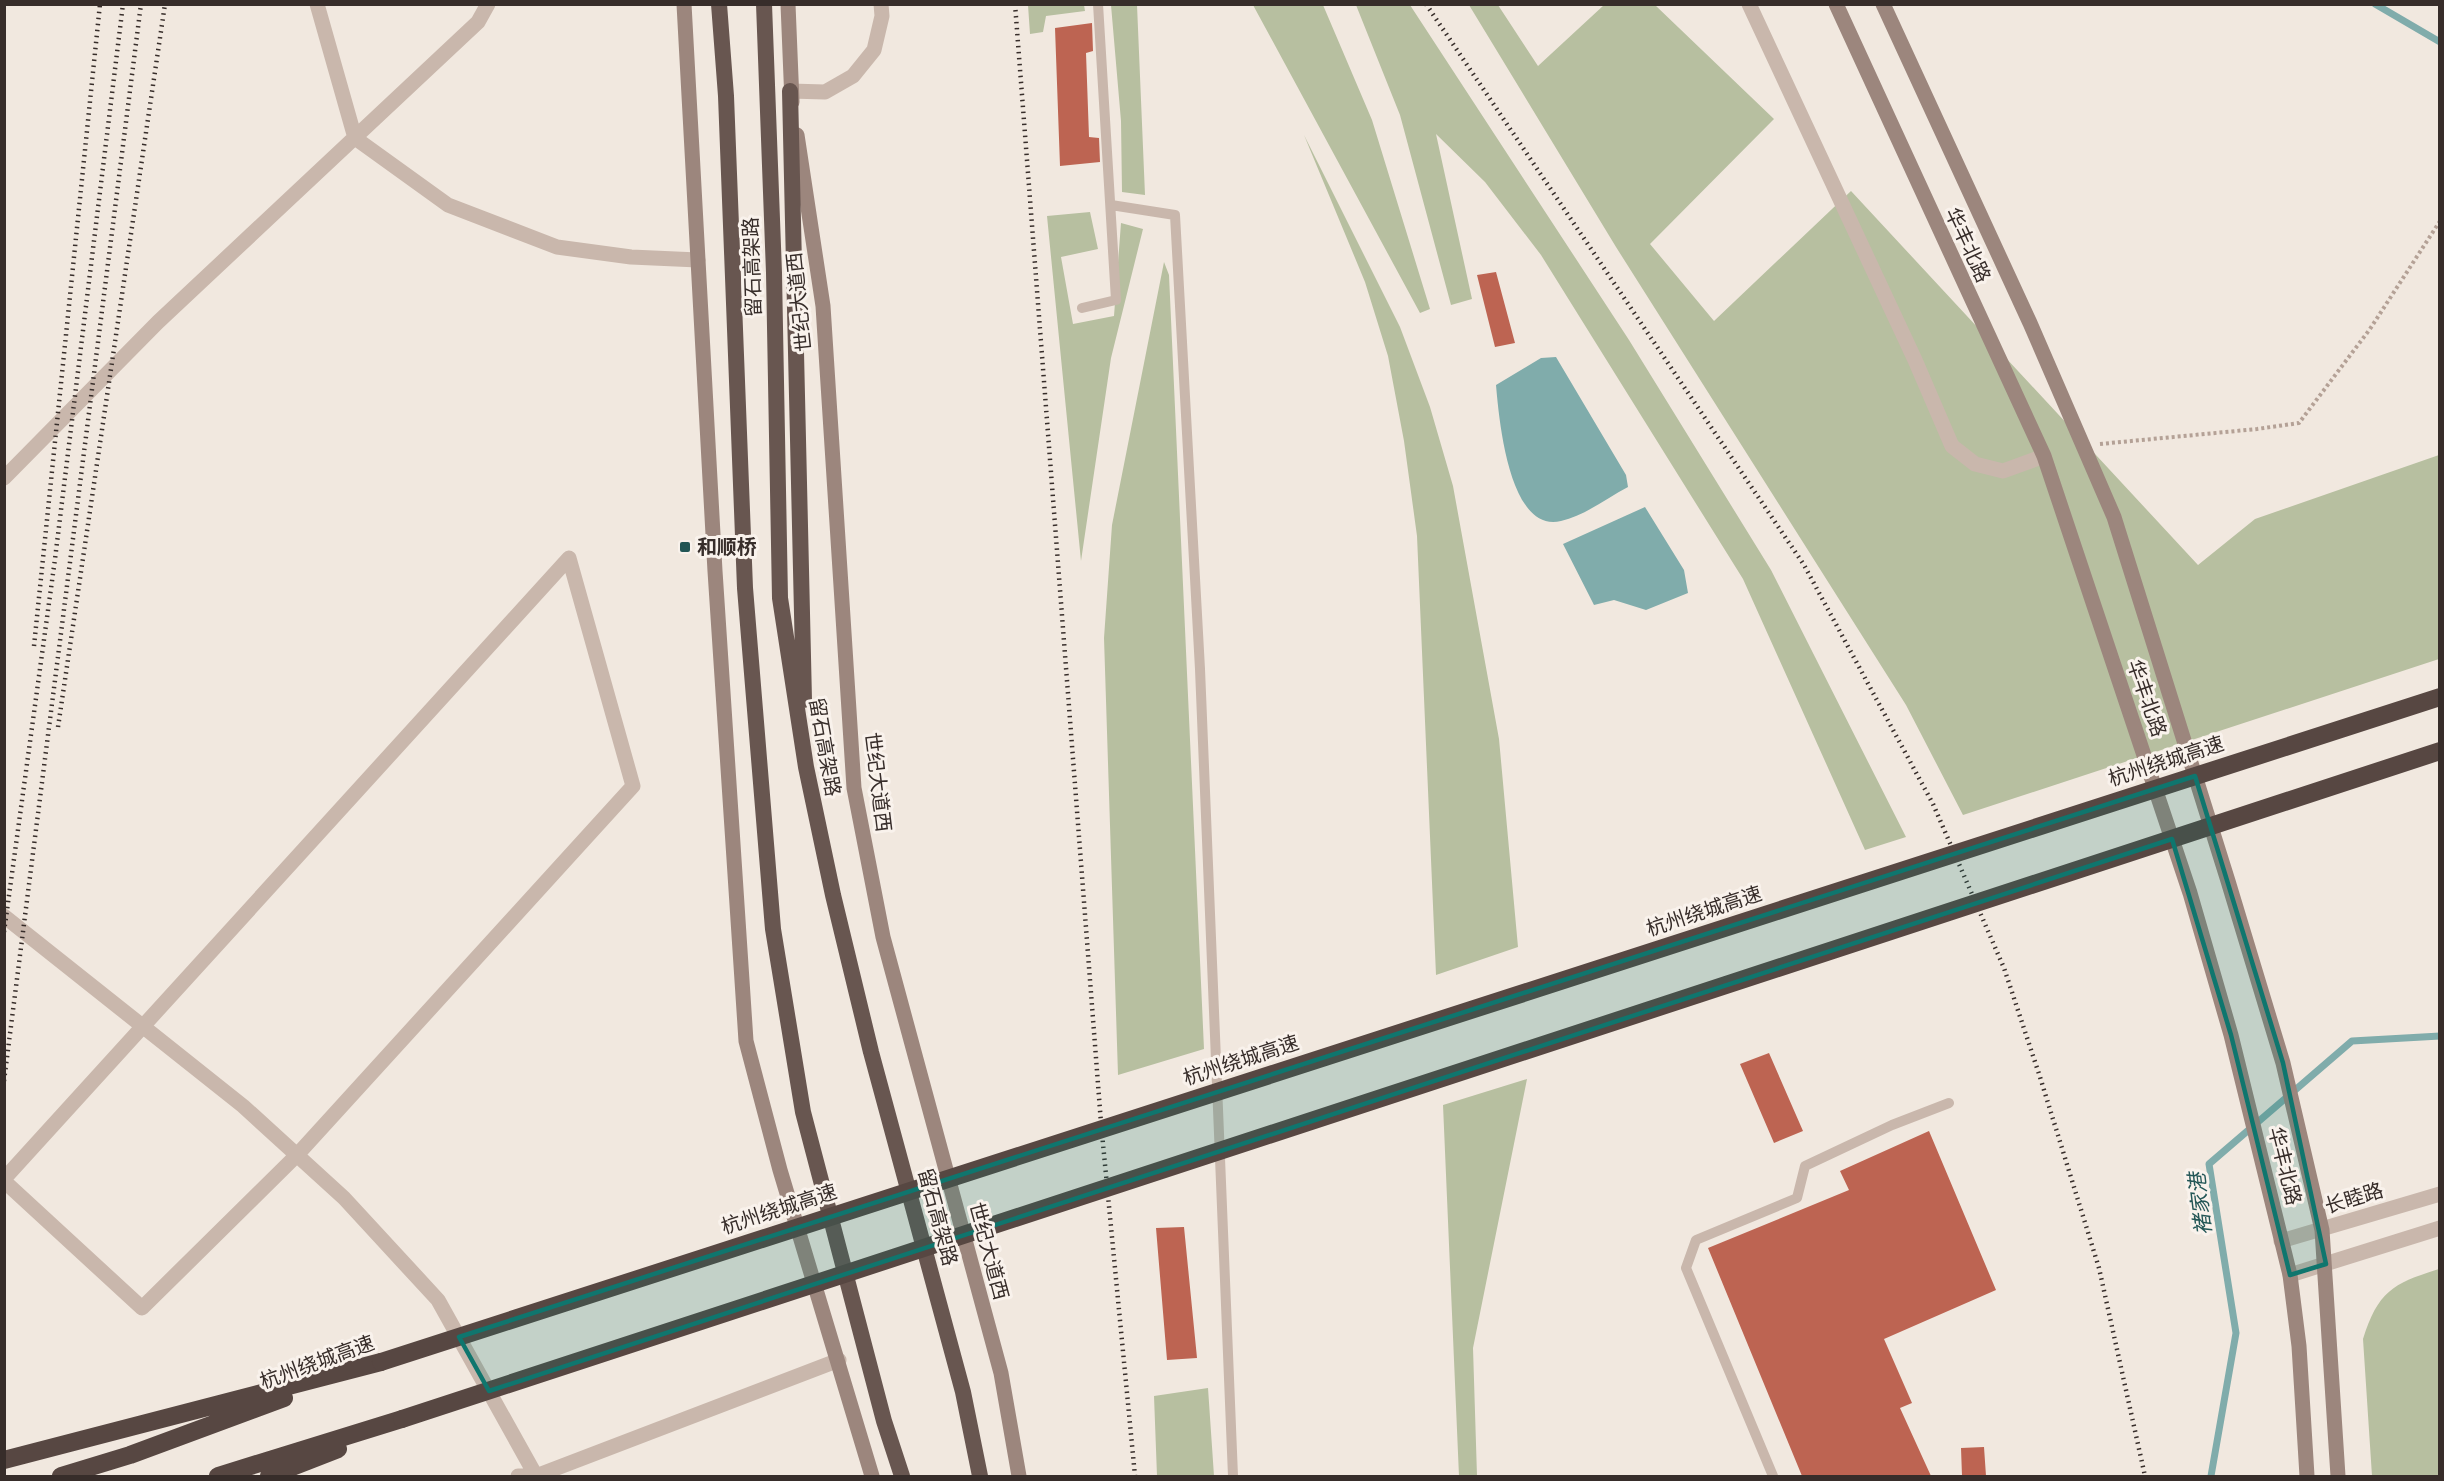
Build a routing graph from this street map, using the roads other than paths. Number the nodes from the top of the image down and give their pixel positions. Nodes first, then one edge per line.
1 (317, 4) edge
2 (488, 4) edge
3 (684, 4) edge
4 (719, 4) edge
5 (764, 4) edge
6 (788, 4) edge
7 (880, 4) edge
8 (1098, 4) edge
9 (1749, 4) edge
10 (1836, 4) edge
11 (1883, 4) edge
12 (790, 91) junction
13 (355, 138) junction
14 (1111, 205) junction
15 (698, 260) junction
16 (1082, 308) dead end
17 (2043, 456) junction
18 (4, 478) edge
19 (2439, 697) edge
20 (2439, 751) edge
21 (806, 766) junction
22 (4, 916) edge
23 (142, 1026) junction
24 (1949, 1103) dead end
25 (297, 1155) junction
26 (4, 1180) edge
27 (2439, 1194) edge
28 (2439, 1228) edge
29 (2322, 1230) junction
30 (2281, 1241) junction
31 (2326, 1264) junction
32 (2290, 1275) junction
33 (839, 1360) junction
34 (381, 1362) junction
35 (402, 1419) junction
36 (4, 1460) edge
37 (61, 1476) edge
38 (218, 1476) edge
39 (269, 1476) edge
40 (518, 1476) edge
41 (536, 1476) edge
42 (872, 1476) edge
43 (902, 1476) edge
44 (980, 1476) edge
45 (1019, 1476) edge
46 (1233, 1476) edge
47 (1773, 1476) edge
48 (2307, 1476) edge
49 (2338, 1476) edge

1 - 13 street
2 - 13 street
3 - 15 main road
4 - 43 highway, 留石高架路
5 - 21 highway, 留石高架路
6 - 12 main road, 世纪大道西
7 - 12 street
8 - 14 lane
9 - 17 street
10 - 17 main road, 华丰北路
11 - 29 main road, 华丰北路
12 - 21 highway
12 - 45 main road, 世纪大道西
13 - 15 street
13 - 18 street
14 - 16 lane
14 - 46 lane
15 - 33 main road
17 - 30 main road, 华丰北路
19 - 34 highway, 杭州绕城高速, bridge
20 - 35 highway, bridge
21 - 44 highway, 留石高架路
22 - 23 street
23 - 25 street
23 - 25 street
23 - 26 street
24 - 47 lane
25 - 26 street
25 - 41 street
27 - 29 street, 长睦路
28 - 31 street
29 - 30 street, 长睦路
29 - 31 main road, 华丰北路
30 - 32 main road, 华丰北路
31 - 32 street
31 - 49 main road, 华丰北路
32 - 48 main road, 华丰北路
33 - 41 street
33 - 42 main road
34 - 36 highway
34 - 37 highway, 杭州绕城高速
35 - 38 highway
35 - 39 highway
40 - 41 street

